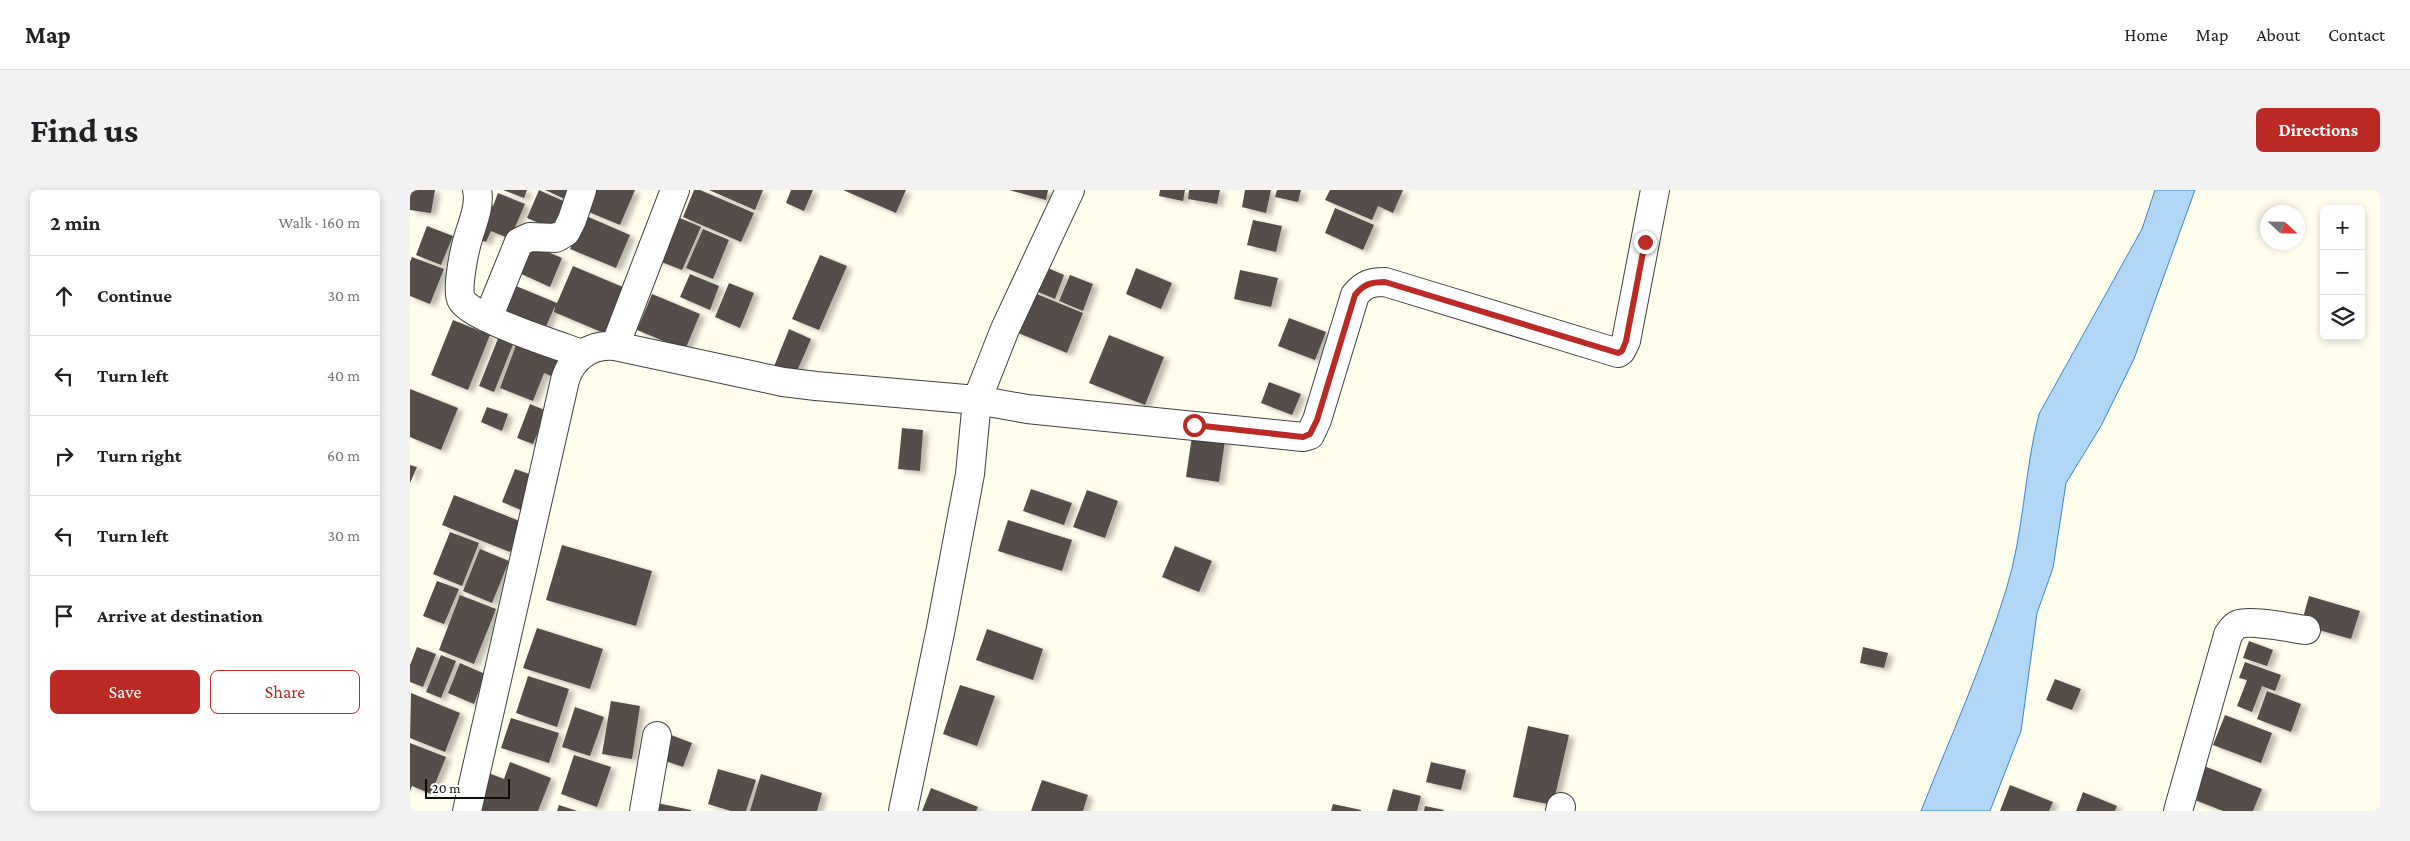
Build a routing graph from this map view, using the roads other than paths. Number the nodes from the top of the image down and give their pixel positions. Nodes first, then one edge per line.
1 (478, 190) edge
2 (582, 190) edge
3 (675, 190) edge
4 (1070, 190) edge
5 (1655, 190) edge
6 (488, 318) junction
7 (616, 346) junction
8 (582, 354) junction
9 (977, 400) junction
10 (2306, 630) dead end
11 (657, 736) dead end
12 (467, 811) edge
13 (644, 811) edge
14 (903, 811) edge
15 (2178, 811) edge

1 - 6 street
2 - 6 street
3 - 7 street
4 - 9 street
5 - 9 street
6 - 8 street
7 - 8 street
7 - 9 street
8 - 12 street
9 - 14 street
10 - 15 street
11 - 13 street

